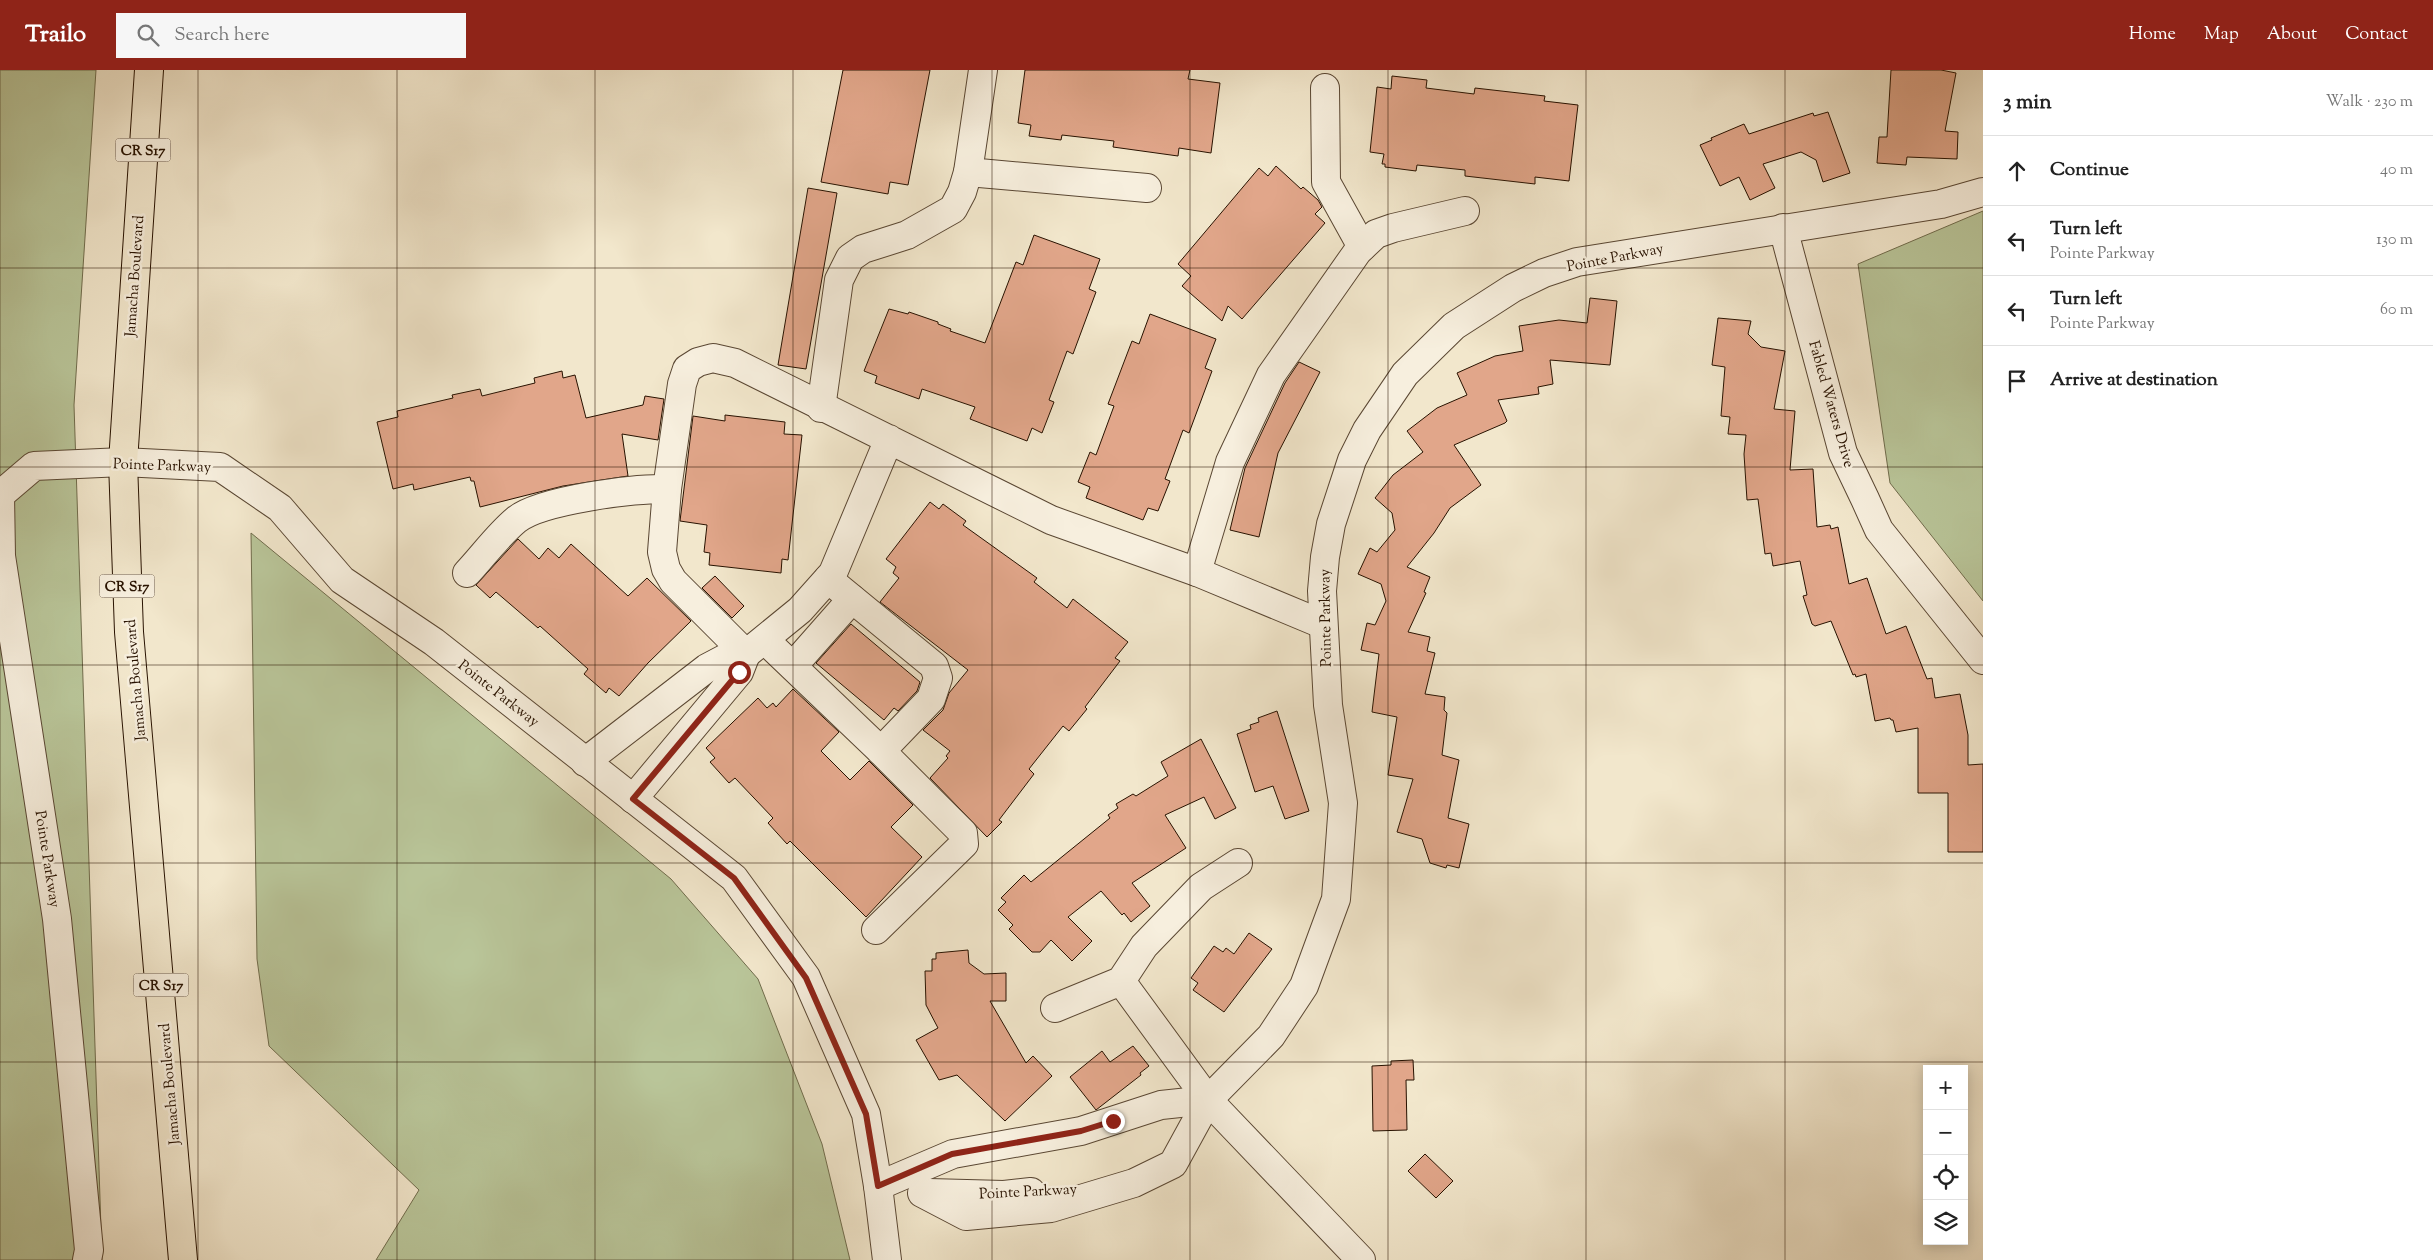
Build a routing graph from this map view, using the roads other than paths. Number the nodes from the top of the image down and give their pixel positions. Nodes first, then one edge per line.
1 (149, 70) edge
2 (983, 70) edge
3 (1324, 88) dead end
4 (968, 172) junction
5 (1147, 188) dead end
6 (1983, 192) edge
7 (1465, 211) dead end
8 (1783, 228) junction
9 (1362, 247) junction
10 (821, 408) junction
11 (889, 439) junction
12 (123, 462) junction
13 (668, 489) junction
14 (1197, 572) junction
15 (467, 573) dead end
16 (828, 579) junction
17 (852, 598) junction
18 (1322, 624) junction
19 (756, 647) junction
20 (1983, 660) edge
21 (794, 666) junction
22 (673, 694) junction
23 (701, 717) junction
24 (881, 751) junction
25 (585, 762) junction
26 (633, 799) junction
27 (1238, 863) dead end
28 (876, 930) dead end
29 (1121, 981) junction
30 (1055, 1008) dead end
31 (1208, 1100) junction
32 (878, 1186) junction
33 (87, 1260) edge
34 (183, 1260) edge
35 (887, 1260) edge
36 (1361, 1260) edge

1 - 12 main road, Jamacha Boulevard / CR S17
2 - 4 street
3 - 9 street
4 - 5 street
4 - 10 street
6 - 8 street, Pointe Parkway
7 - 9 street
8 - 18 street, Pointe Parkway
8 - 20 street, Fabled Waters Drive
9 - 14 street
10 - 11 street
10 - 13 street
11 - 14 street
11 - 16 street
12 - 25 street, Pointe Parkway
12 - 33 street, Pointe Parkway
12 - 34 main road, Jamacha Boulevard / CR S17
13 - 15 street
13 - 19 street
14 - 18 street
16 - 17 street
16 - 19 street
17 - 21 street
17 - 24 street
18 - 31 street, Pointe Parkway
19 - 21 street
19 - 22 street
19 - 23 street
21 - 24 street
22 - 23 street
22 - 25 street
23 - 26 street
24 - 28 street
25 - 26 street, Pointe Parkway
26 - 32 street, Pointe Parkway
27 - 29 street
29 - 30 street
29 - 31 street
31 - 32 street
31 - 32 street, Pointe Parkway
31 - 36 street
32 - 35 street

